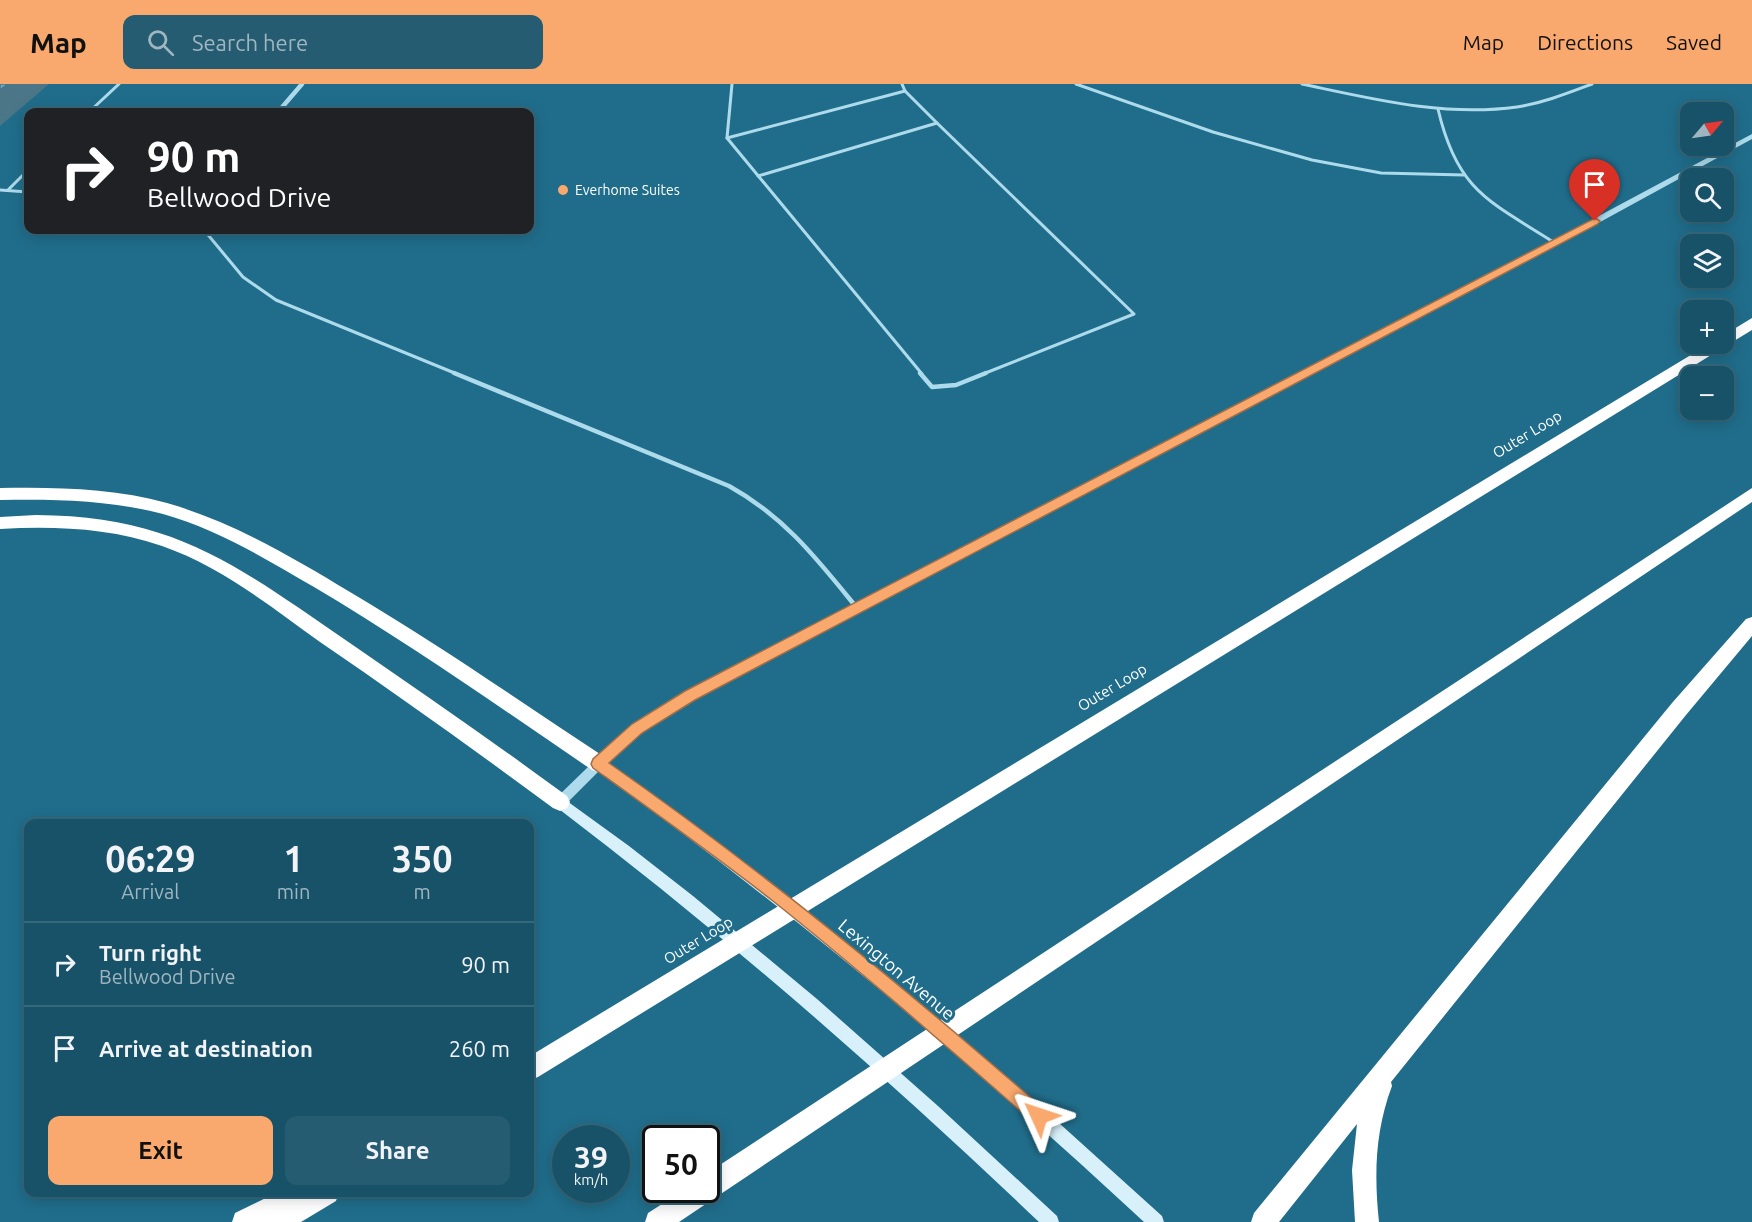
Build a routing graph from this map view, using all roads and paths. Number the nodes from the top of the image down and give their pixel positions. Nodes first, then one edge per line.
1 (119, 84) edge
2 (302, 84) edge
3 (732, 84) edge
4 (902, 84) edge
5 (1076, 84) edge
6 (1302, 84) edge
7 (1592, 84) edge
8 (905, 91) junction
9 (93, 108) edge
10 (281, 108) edge
11 (1438, 109) junction
12 (937, 123) junction
13 (1752, 136) edge
14 (727, 138) junction
15 (24, 174) edge
16 (758, 176) junction
17 (1464, 176) junction
18 (0, 190) edge
19 (8, 190) junction
20 (24, 192) edge
21 (207, 234) edge
22 (1555, 243) junction
23 (1752, 323) edge
24 (1734, 335) edge
25 (1703, 354) edge
26 (0, 494) edge
27 (1752, 494) edge
28 (0, 523) edge
29 (857, 608) junction
30 (1752, 624) edge
31 (599, 764) junction
32 (560, 802) junction
33 (1392, 1064) junction
34 (534, 1067) edge
35 (720, 1180) edge
36 (295, 1197) edge
37 (319, 1197) edge
38 (685, 1203) edge
39 (244, 1222) edge
40 (278, 1222) edge
41 (657, 1222) edge
42 (1051, 1222) edge
43 (1156, 1222) edge
44 (1263, 1222) edge
45 (1367, 1222) edge

1 - 9 lane
2 - 10 street
3 - 14 lane
4 - 8 lane
5 - 17 lane
6 - 11 lane
7 - 11 lane
8 - 12 lane
8 - 14 lane
11 - 17 lane
12 - 16 lane
12 - 16 lane
13 - 22 street
14 - 16 lane
15 - 19 lane
17 - 22 lane
18 - 19 lane
19 - 20 lane
21 - 29 lane
22 - 29 street
23 - 24 highway
25 - 34 highway, Outer Loop
26 - 31 highway
27 - 35 highway
28 - 32 highway
29 - 31 street
30 - 33 highway
31 - 32 street
31 - 43 main road, Lexington Avenue
32 - 42 main road
33 - 44 highway
33 - 45 highway
36 - 39 highway
37 - 40 highway
38 - 41 highway

